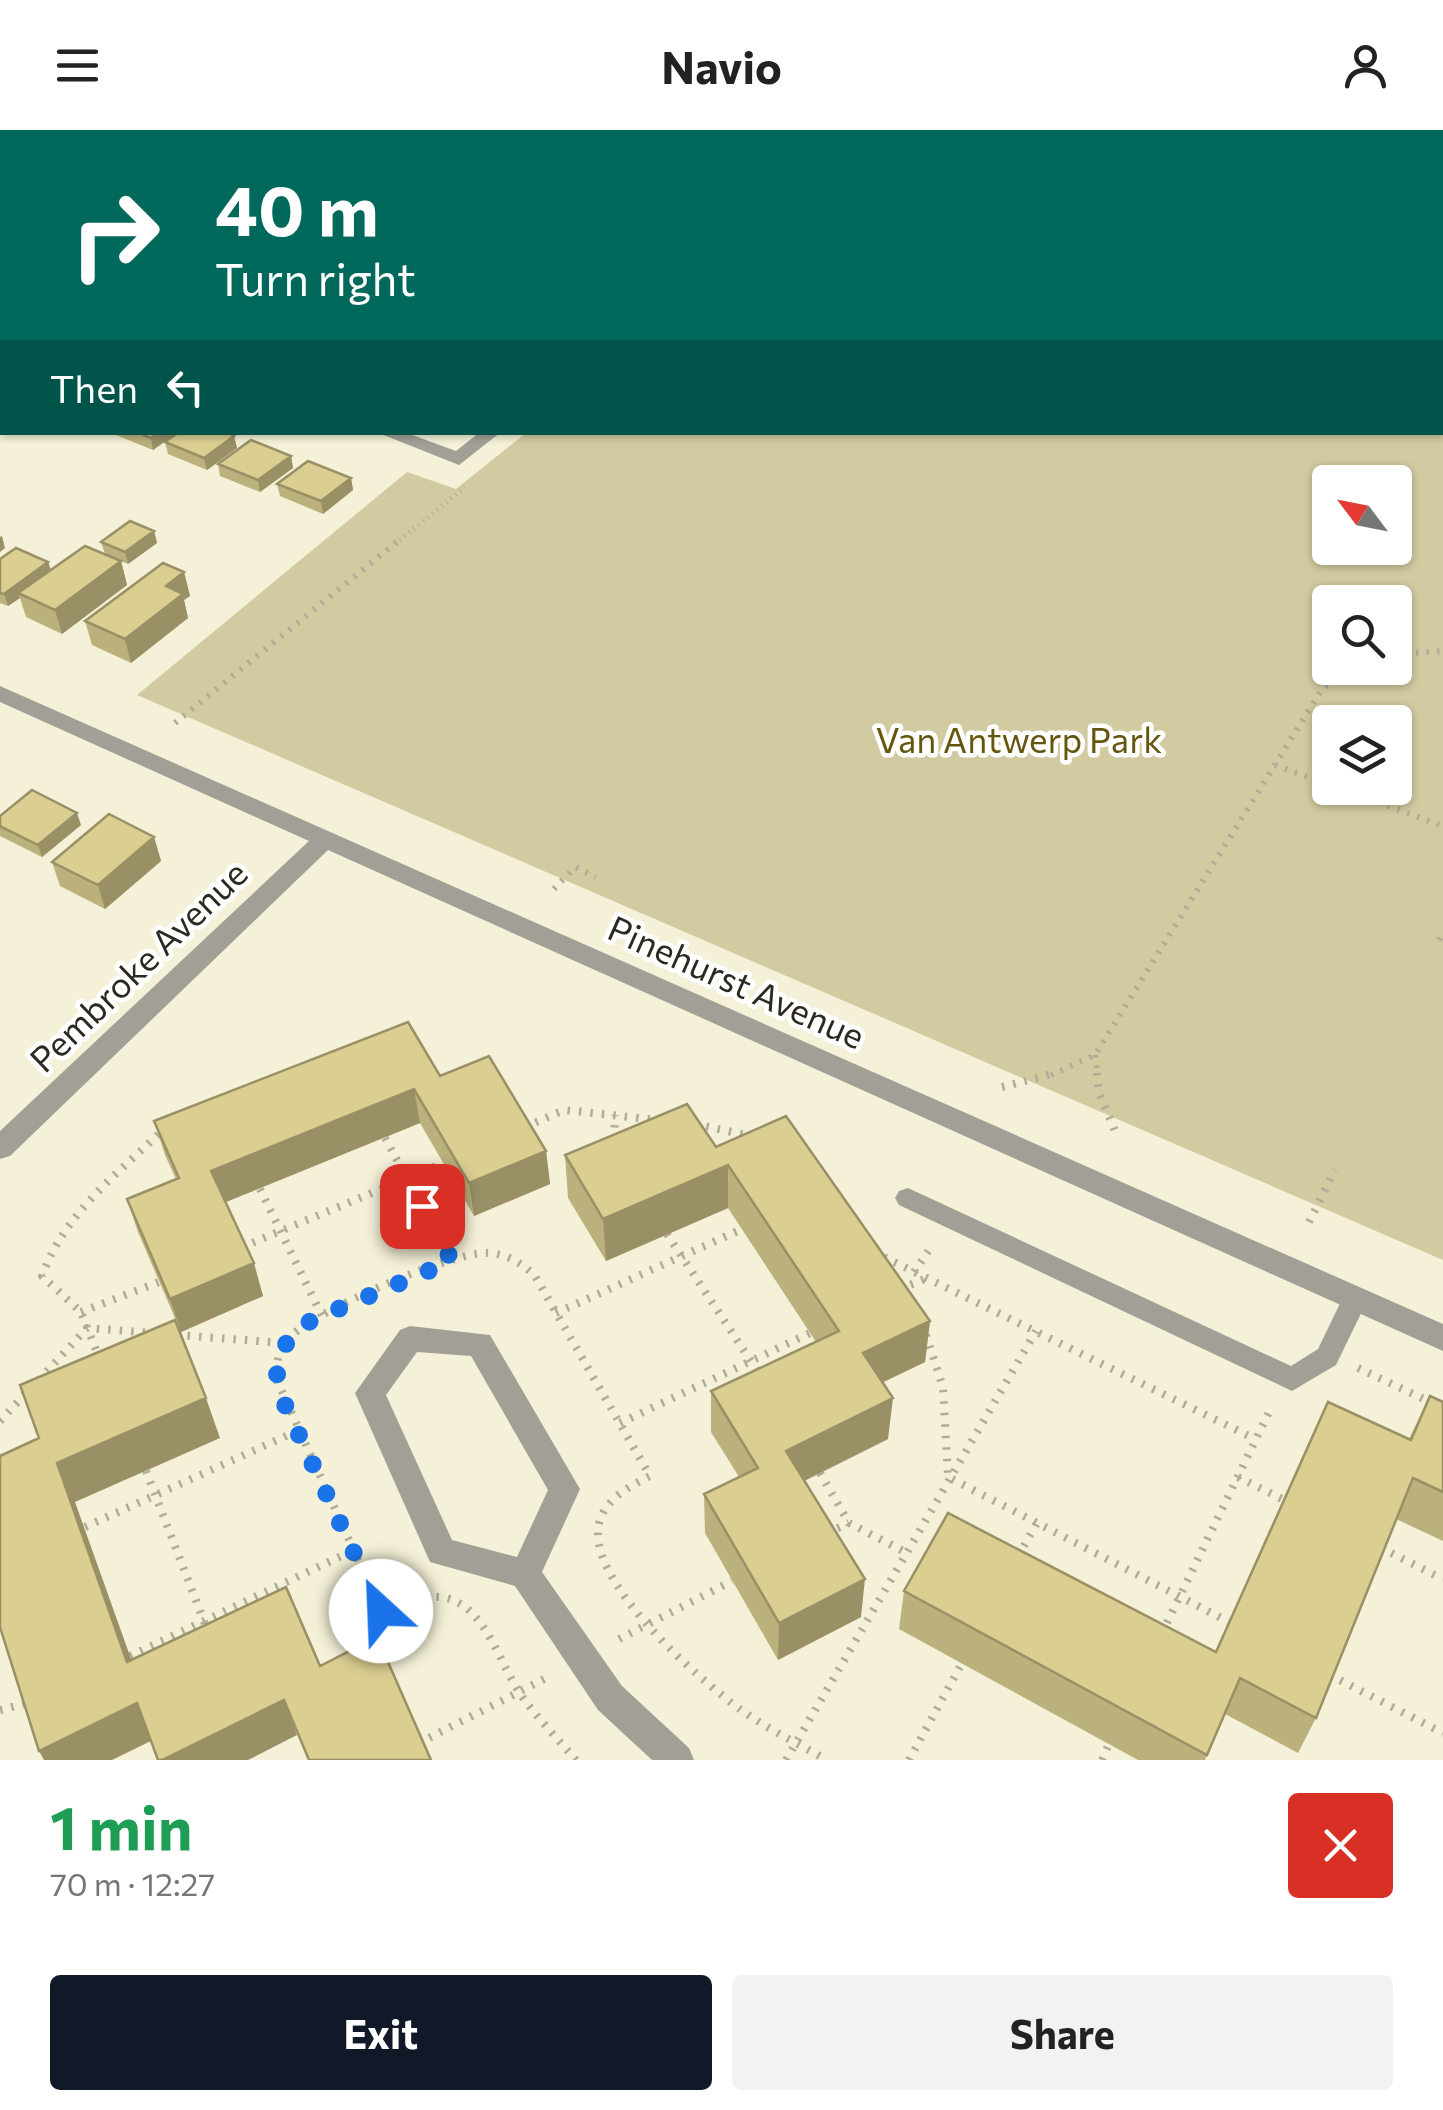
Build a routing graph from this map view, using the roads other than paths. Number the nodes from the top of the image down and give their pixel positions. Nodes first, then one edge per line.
1 (393, 435) edge
2 (488, 435) edge
3 (0, 694) edge
4 (326, 838) junction
5 (0, 1148) edge
6 (908, 1198) dead end
7 (1355, 1298) junction
8 (1443, 1338) edge
9 (525, 1574) junction
10 (678, 1760) edge

1 - 2 street
3 - 4 street, Pinehurst Avenue
4 - 5 street, Pembroke Avenue
4 - 7 street, Pinehurst Avenue
6 - 7 lane
7 - 8 street, Pinehurst Avenue
9 - 9 street
9 - 10 street

